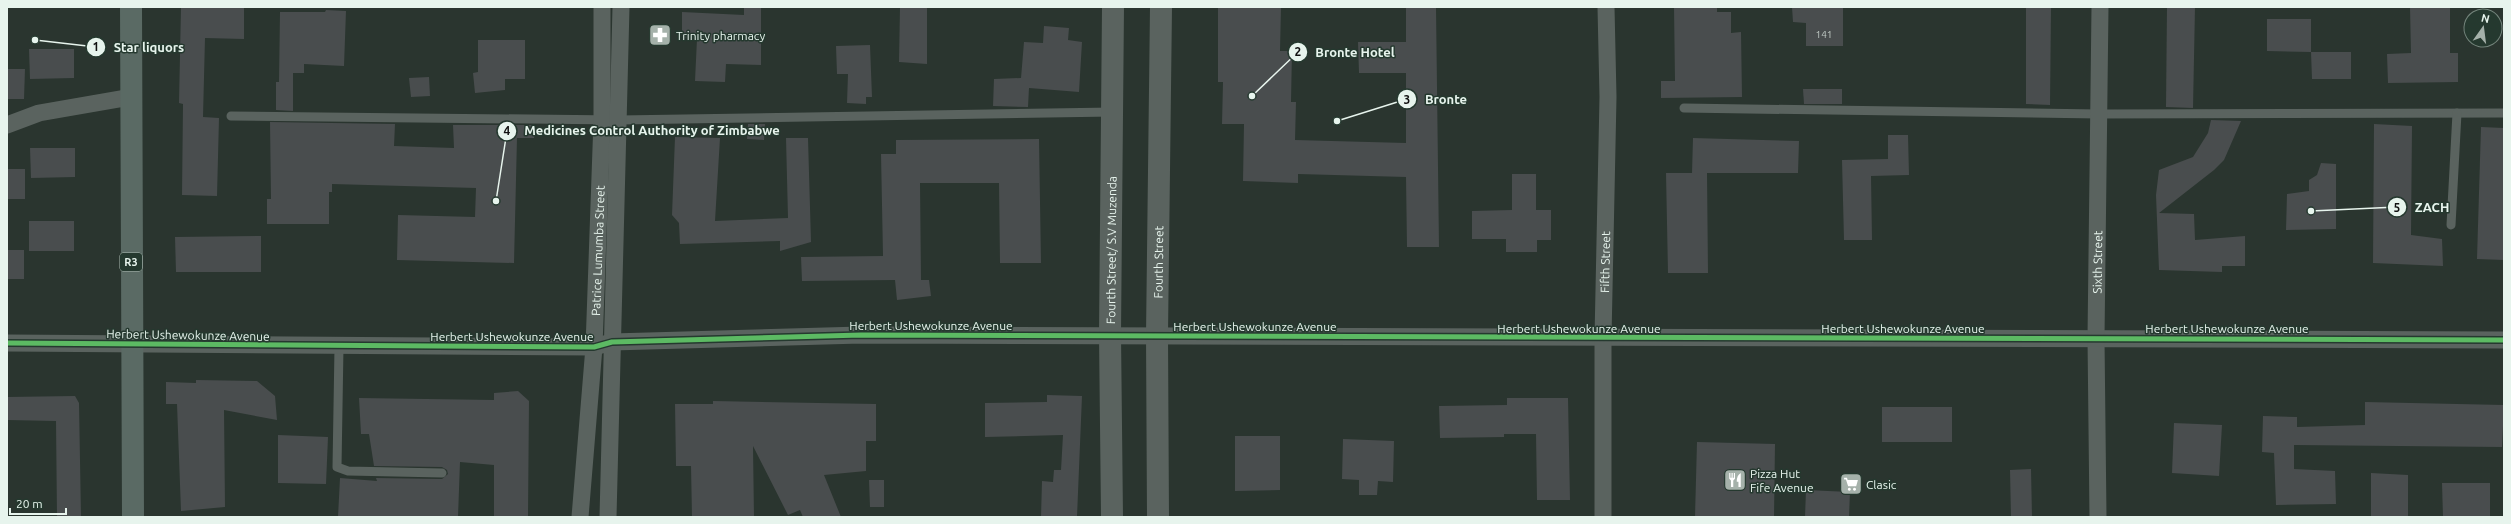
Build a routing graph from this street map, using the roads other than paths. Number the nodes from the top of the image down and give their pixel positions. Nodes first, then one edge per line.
1 (131, 7) edge
2 (602, 7) edge
3 (621, 7) edge
4 (1113, 7) edge
5 (1161, 7) edge
6 (1606, 7) edge
7 (2100, 7) edge
8 (131, 97) junction
9 (1684, 108) dead end
10 (1113, 112) junction
11 (2457, 113) junction
12 (2504, 113) edge
13 (2099, 114) junction
14 (231, 116) dead end
15 (602, 120) junction
16 (620, 120) junction
17 (7, 125) edge
18 (2451, 225) dead end
19 (1110, 334) junction
20 (1158, 335) junction
21 (1602, 338) junction
22 (2096, 338) junction
23 (2504, 340) edge
24 (612, 342) junction
25 (7, 343) edge
26 (131, 344) junction
27 (339, 347) junction
28 (594, 347) junction
29 (442, 473) dead end
30 (134, 517) edge
31 (580, 517) edge
32 (608, 517) edge
33 (1112, 517) edge
34 (1158, 517) edge
35 (1603, 517) edge
36 (2098, 517) edge

1 - 8 highway, R3
2 - 15 street, Patrice Lumumba Street
3 - 16 street, Patrice Lumumba Street
4 - 10 main road, Fourth Street/ S.V Muzenda
5 - 20 main road, Fourth Street
6 - 21 street, Fifth Street
7 - 13 street, Sixth Street
8 - 17 street
8 - 26 highway, R3
9 - 13 lane
10 - 16 lane
10 - 19 main road, Fourth Street/ S.V Muzenda
11 - 12 lane
11 - 13 lane
11 - 18 lane
13 - 22 street, Sixth Street
14 - 15 lane
15 - 16 lane
15 - 28 street, Patrice Lumumba Street
16 - 24 street, Patrice Lumumba Street
19 - 20 street, Herbert Ushewokunze Avenue
19 - 24 street, Herbert Ushewokunze Avenue
19 - 33 main road, Fourth Street/ S.V Muzenda
20 - 21 street, Herbert Ushewokunze Avenue
20 - 34 main road, Fourth Street
21 - 22 street, Herbert Ushewokunze Avenue
21 - 35 street, Fifth Street
22 - 23 street, Herbert Ushewokunze Avenue
22 - 36 street, Sixth Street
24 - 28 street, Herbert Ushewokunze Avenue
24 - 32 street, Patrice Lumumba Street
25 - 26 street, Herbert Ushewokunze Avenue
26 - 27 street, Herbert Ushewokunze Avenue
26 - 30 highway, R3
27 - 28 street, Herbert Ushewokunze Avenue
27 - 29 lane
28 - 31 street, Patrice Lumumba Street

